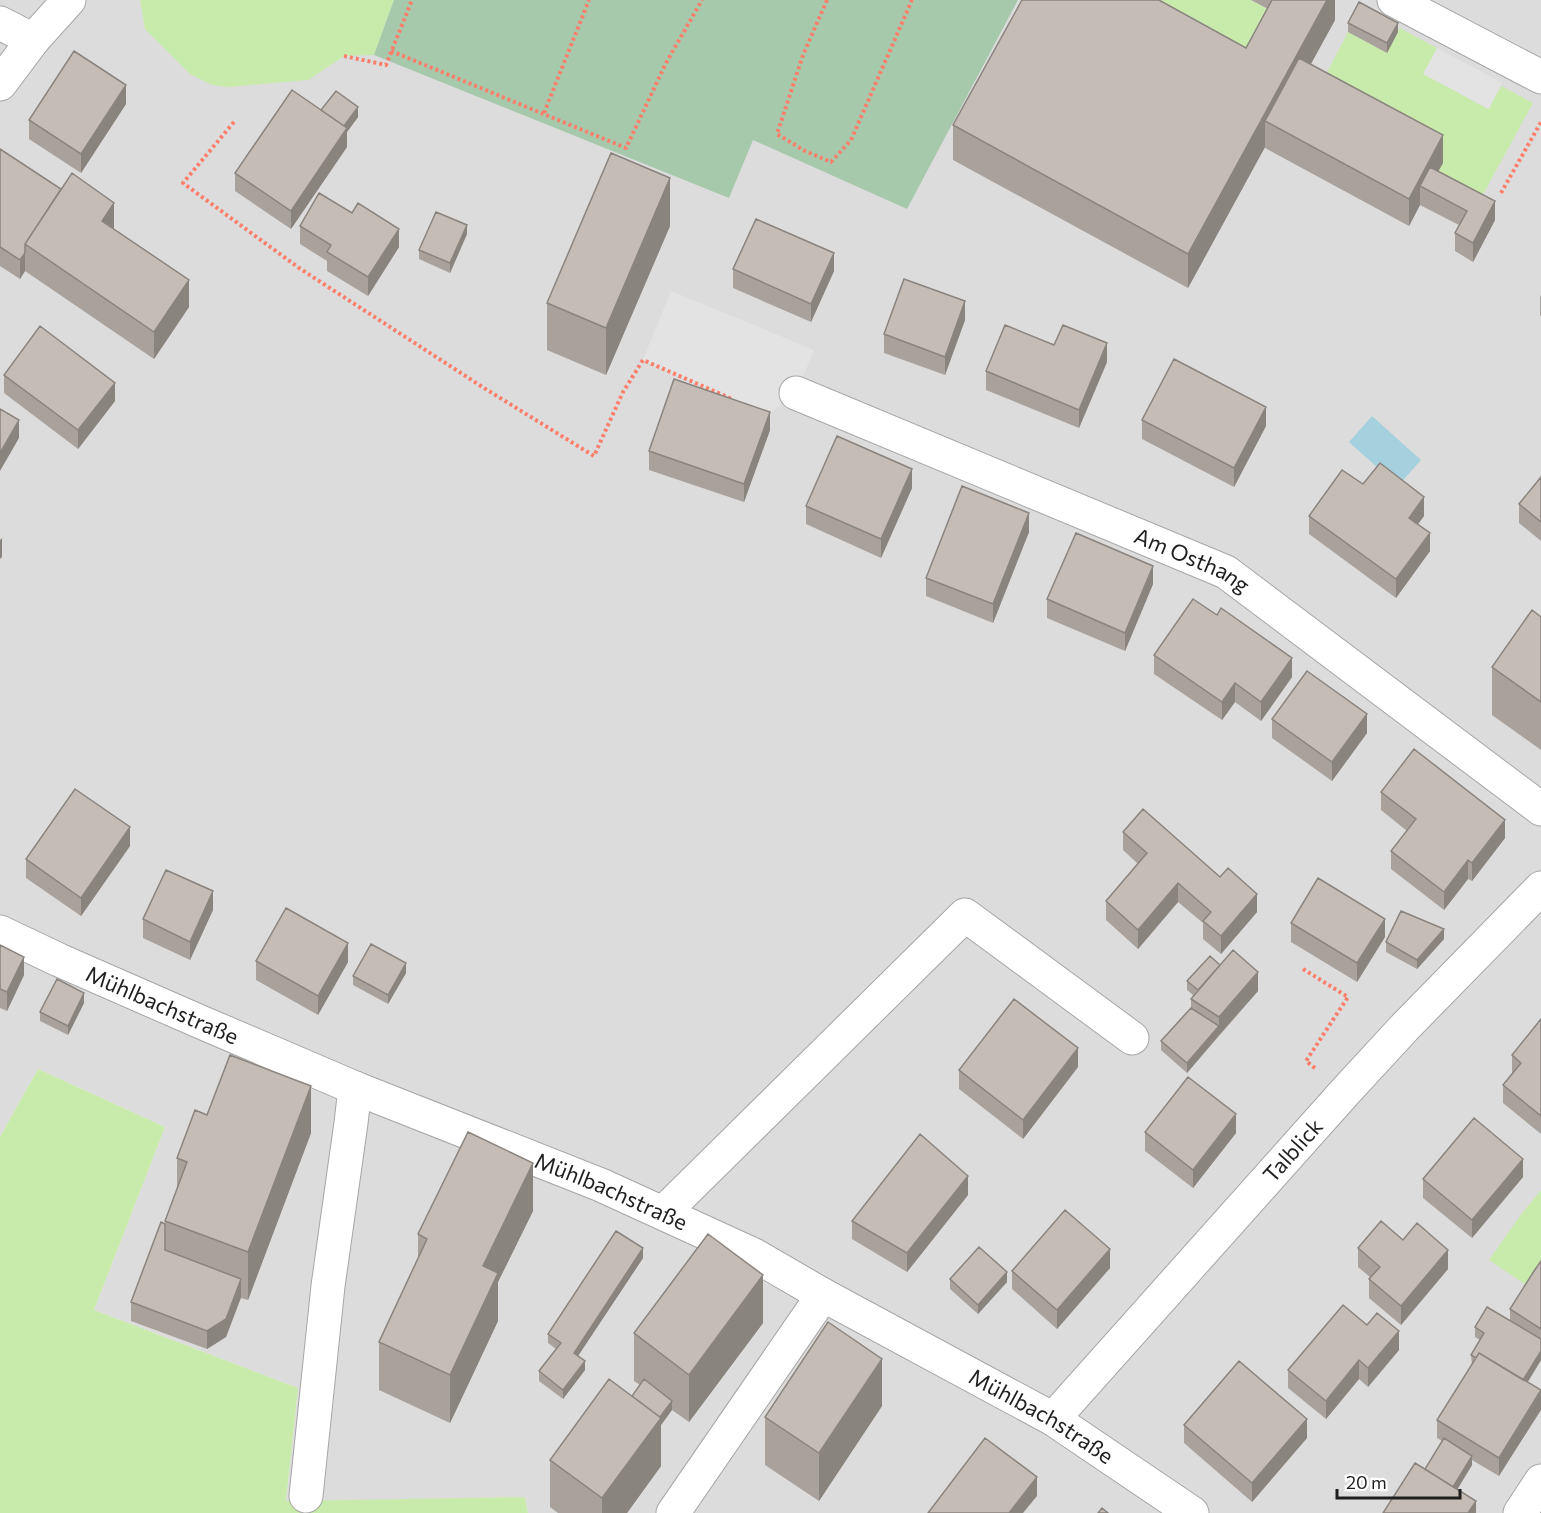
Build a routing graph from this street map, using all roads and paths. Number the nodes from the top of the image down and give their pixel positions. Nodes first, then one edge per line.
1 (69, 0) edge
2 (412, 0) edge
3 (589, 0) edge
4 (702, 0) edge
5 (828, 0) edge
6 (912, 0) edge
7 (1394, 0) edge
8 (0, 23) edge
9 (33, 40) junction
10 (391, 51) junction
11 (344, 56) dead end
12 (1541, 77) edge
13 (0, 84) edge
14 (544, 113) junction
15 (234, 122) dead end
16 (1541, 122) edge
17 (1501, 193) dead end
18 (796, 393) dead end
19 (737, 401) edge
20 (1541, 809) edge
21 (1541, 888) edge
22 (0, 932) edge
23 (1303, 969) dead end
24 (1132, 1038) dead end
25 (355, 1088) junction
26 (1345, 1092) junction
27 (663, 1213) junction
28 (823, 1295) junction
29 (1053, 1419) junction
30 (1541, 1481) edge
31 (306, 1496) dead end
32 (673, 1513) edge
33 (1192, 1513) edge
34 (1520, 1513) edge

1 - 9 street
2 - 10 path
3 - 14 path
4 - 14 path
5 - 6 path
7 - 12 street
8 - 9 street
9 - 13 street
10 - 11 path
10 - 14 path
15 - 19 path
16 - 17 path
18 - 20 street, Am Osthang
21 - 26 street, Talblick
22 - 25 street, Mühlbachstraße
23 - 26 path
24 - 27 street
25 - 27 street, Mühlbachstraße
25 - 31 street
26 - 29 street, Talblick
27 - 28 street, Mühlbachstraße
28 - 29 street, Mühlbachstraße
28 - 32 street
29 - 33 street, Mühlbachstraße
30 - 34 street

